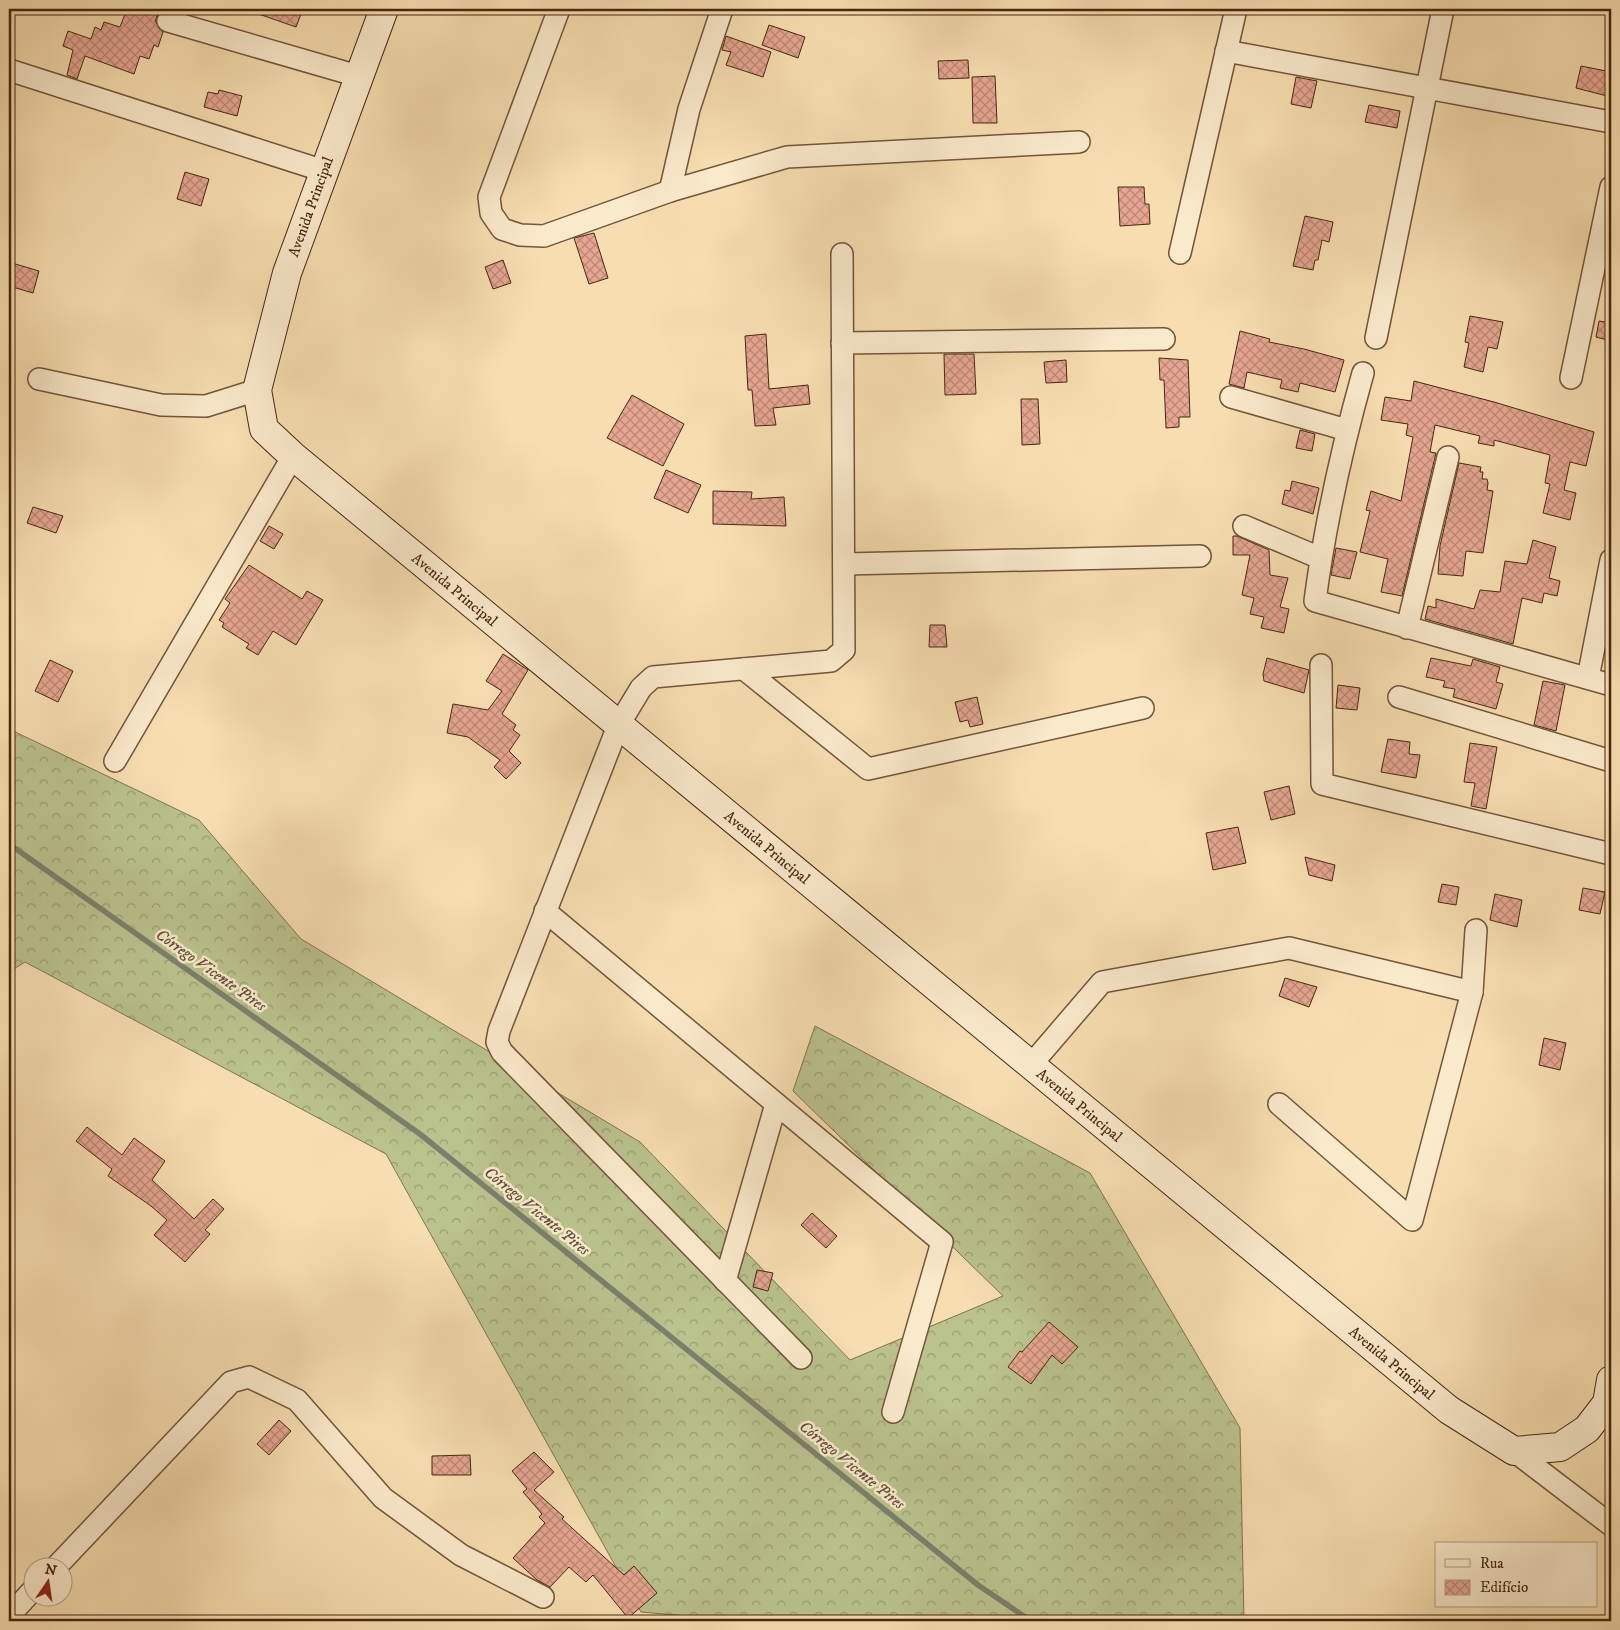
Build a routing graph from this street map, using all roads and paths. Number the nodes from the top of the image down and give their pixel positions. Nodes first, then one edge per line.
1 (384, 9) edge
2 (559, 9) edge
3 (722, 9) edge
4 (1236, 9) edge
5 (1443, 9) edge
6 (168, 20) dead end
7 (1226, 51) junction
8 (9, 70) edge
9 (358, 76) junction
10 (1427, 88) junction
11 (1611, 122) edge
12 (1079, 142) dead end
13 (324, 171) junction
14 (1611, 187) edge
15 (670, 190) junction
16 (1180, 253) dead end
17 (842, 254) dead end
18 (1376, 338) dead end
19 (1164, 339) dead end
20 (842, 343) junction
21 (1363, 374) dead end
22 (1572, 378) dead end
23 (39, 379) dead end
24 (257, 390) junction
25 (1231, 397) dead end
26 (1347, 430) junction
27 (293, 456) junction
28 (1448, 458) dead end
29 (1244, 526) dead end
30 (1200, 556) dead end
31 (1320, 558) junction
32 (1611, 560) edge
33 (845, 564) junction
34 (1407, 628) junction
35 (1321, 665) dead end
36 (744, 669) junction
37 (1588, 678) junction
38 (1611, 685) edge
39 (1399, 697) dead end
40 (1143, 708) dead end
41 (618, 726) junction
42 (116, 761) dead end
43 (1611, 761) edge
44 (1611, 854) edge
45 (546, 911) junction
46 (1476, 930) dead end
47 (1472, 992) junction
48 (1030, 1066) junction
49 (776, 1104) junction
50 (1279, 1104) dead end
51 (725, 1281) junction
52 (800, 1358) dead end
53 (1611, 1380) edge
54 (893, 1412) dead end
55 (1514, 1451) junction
56 (1611, 1525) edge
57 (64, 1558) edge
58 (543, 1597) dead end
59 (22, 1602) edge
60 (9, 1616) edge

1 - 9 street, Avenida Principal
2 - 15 street
3 - 15 street
4 - 7 street
5 - 10 street
6 - 9 street
7 - 10 street
7 - 16 street
8 - 13 street
9 - 13 street, Avenida Principal
10 - 11 street
10 - 18 street
12 - 15 street
13 - 24 street, Avenida Principal
14 - 22 street
17 - 20 street
19 - 20 street
20 - 33 street
21 - 26 street
23 - 24 street
24 - 27 street, Avenida Principal
25 - 26 street
26 - 31 street
27 - 41 street, Avenida Principal
27 - 42 street
28 - 34 street
29 - 31 street
30 - 33 street
31 - 34 street
32 - 37 street
33 - 36 street
34 - 37 street
35 - 44 street
36 - 40 street
36 - 41 street
37 - 38 street
39 - 43 street
41 - 45 street
41 - 48 street, Avenida Principal
45 - 49 street
45 - 51 street
46 - 47 street
47 - 48 street
47 - 50 street
48 - 55 street, Avenida Principal
49 - 51 street
49 - 54 street
51 - 52 street
53 - 55 street
55 - 56 street
57 - 58 street
59 - 60 street

